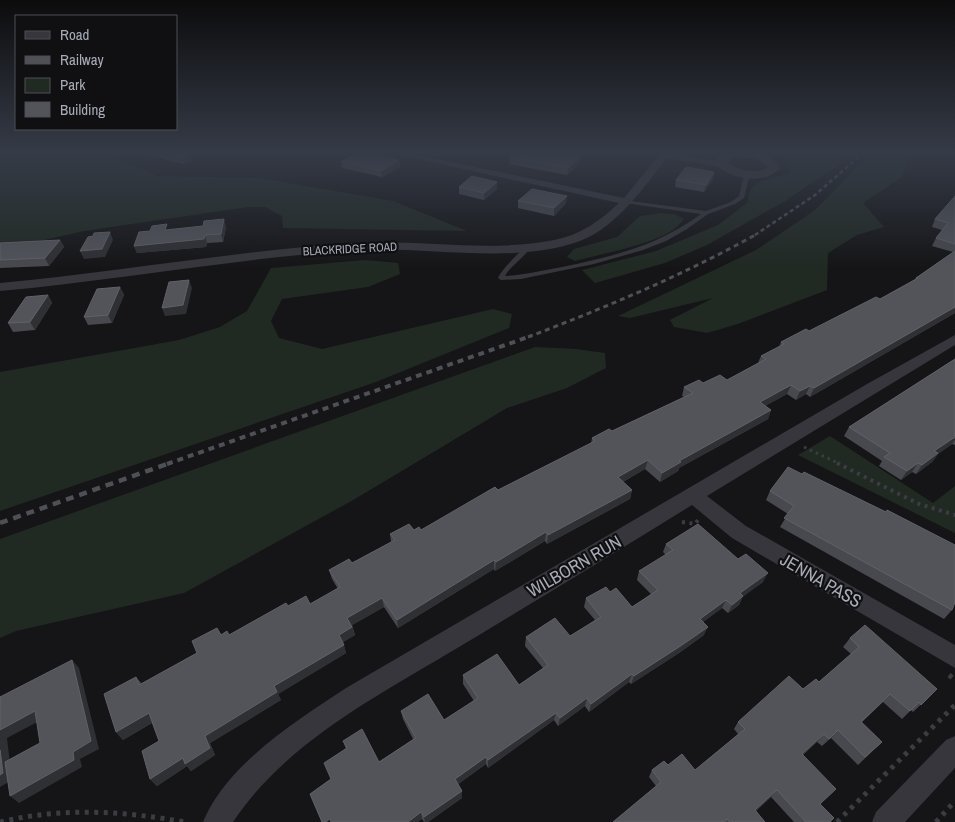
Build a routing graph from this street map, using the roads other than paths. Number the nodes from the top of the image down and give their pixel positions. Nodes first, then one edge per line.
1 (583, 191) edge
2 (633, 191) edge
3 (743, 191) edge
4 (625, 200) junction
5 (706, 213) junction
6 (528, 248) junction
7 (0, 287) edge
8 (955, 339) edge
9 (693, 495) junction
10 (955, 658) edge
11 (955, 748) edge
12 (217, 822) edge
13 (886, 822) edge

1 - 4 street
2 - 4 street, BLACKRIDGE ROAD
3 - 5 lane
4 - 5 lane
4 - 6 street, BLACKRIDGE ROAD
5 - 6 lane
6 - 7 street, BLACKRIDGE ROAD
8 - 9 street, WILBORN RUN
9 - 10 street, JENNA PASS
9 - 12 street, WILBORN RUN
11 - 13 street

